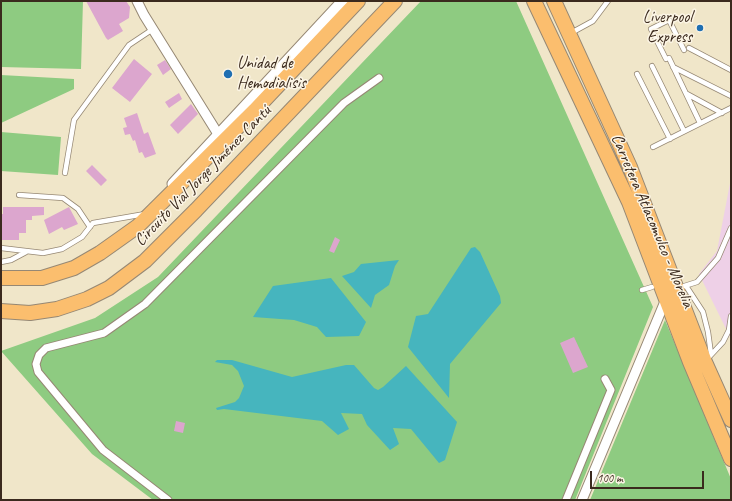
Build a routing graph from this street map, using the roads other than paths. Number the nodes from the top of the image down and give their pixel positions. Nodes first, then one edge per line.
1 (137, 1) edge
2 (342, 1) edge
3 (358, 1) edge
4 (395, 1) edge
5 (534, 1) edge
6 (608, 1) edge
7 (549, 4) edge
8 (153, 30) junction
9 (569, 34) junction
10 (652, 66) dead end
11 (674, 67) junction
12 (731, 70) edge
13 (637, 74) dead end
14 (379, 78) dead end
15 (687, 94) junction
16 (731, 96) edge
17 (731, 108) edge
18 (722, 113) junction
19 (700, 123) junction
20 (684, 131) junction
21 (218, 134) junction
22 (670, 139) junction
23 (653, 147) dead end
24 (66, 174) dead end
25 (19, 195) dead end
26 (629, 202) junction
27 (148, 214) junction
28 (138, 226) junction
29 (90, 227) junction
30 (731, 228) edge
31 (1, 248) edge
32 (26, 252) junction
33 (1, 262) edge
34 (1, 278) edge
35 (652, 287) dead end
36 (682, 287) junction
37 (642, 290) dead end
38 (666, 299) junction
39 (1, 310) edge
40 (731, 316) edge
41 (730, 331) edge
42 (708, 358) junction
43 (605, 379) dead end
44 (731, 420) edge
45 (728, 447) edge
46 (731, 459) edge
47 (168, 500) edge
48 (566, 500) edge
49 (582, 500) edge

1 - 8 street
2 - 21 street, Circuito Vial Jorge Jiménez Cantú
3 - 28 main road, Circuito Vial Jorge Jiménez Cantú
4 - 39 main road, Circuito Vial Jorge Jiménez Cantú
5 - 26 main road, Carretera Atlacomulco - Morelia
6 - 9 lane
7 - 9 main road, Carretera Atlacomulco - Morelia
7 - 26 main road
8 - 21 street
8 - 24 lane
9 - 36 main road, Carretera Atlacomulco - Morelia
10 - 20 lane
11 - 12 lane
11 - 15 lane
11 - 16 lane
13 - 22 lane
14 - 47 street
15 - 18 lane
15 - 19 lane
17 - 18 lane
18 - 19 lane
19 - 20 lane
20 - 22 lane
21 - 27 street, Circuito Vial Jorge Jiménez Cantú
22 - 23 lane
25 - 29 lane
26 - 38 main road, Carretera Atlacomulco - Morelia
27 - 28 street, Circuito Vial Jorge Jiménez Cantú
27 - 29 lane
28 - 34 main road, Circuito Vial Jorge Jiménez Cantú
29 - 32 lane
30 - 36 lane
31 - 32 lane
32 - 33 lane
35 - 37 lane
36 - 42 main road, Carretera Atlacomulco - Morelia
38 - 45 main road, Carretera Atlacomulco - Morelia
38 - 49 street
40 - 41 lane
41 - 42 lane
42 - 44 main road, Carretera Atlacomulco - Morelia
43 - 48 street
45 - 46 main road, Carretera Atlacomulco - Morelia

